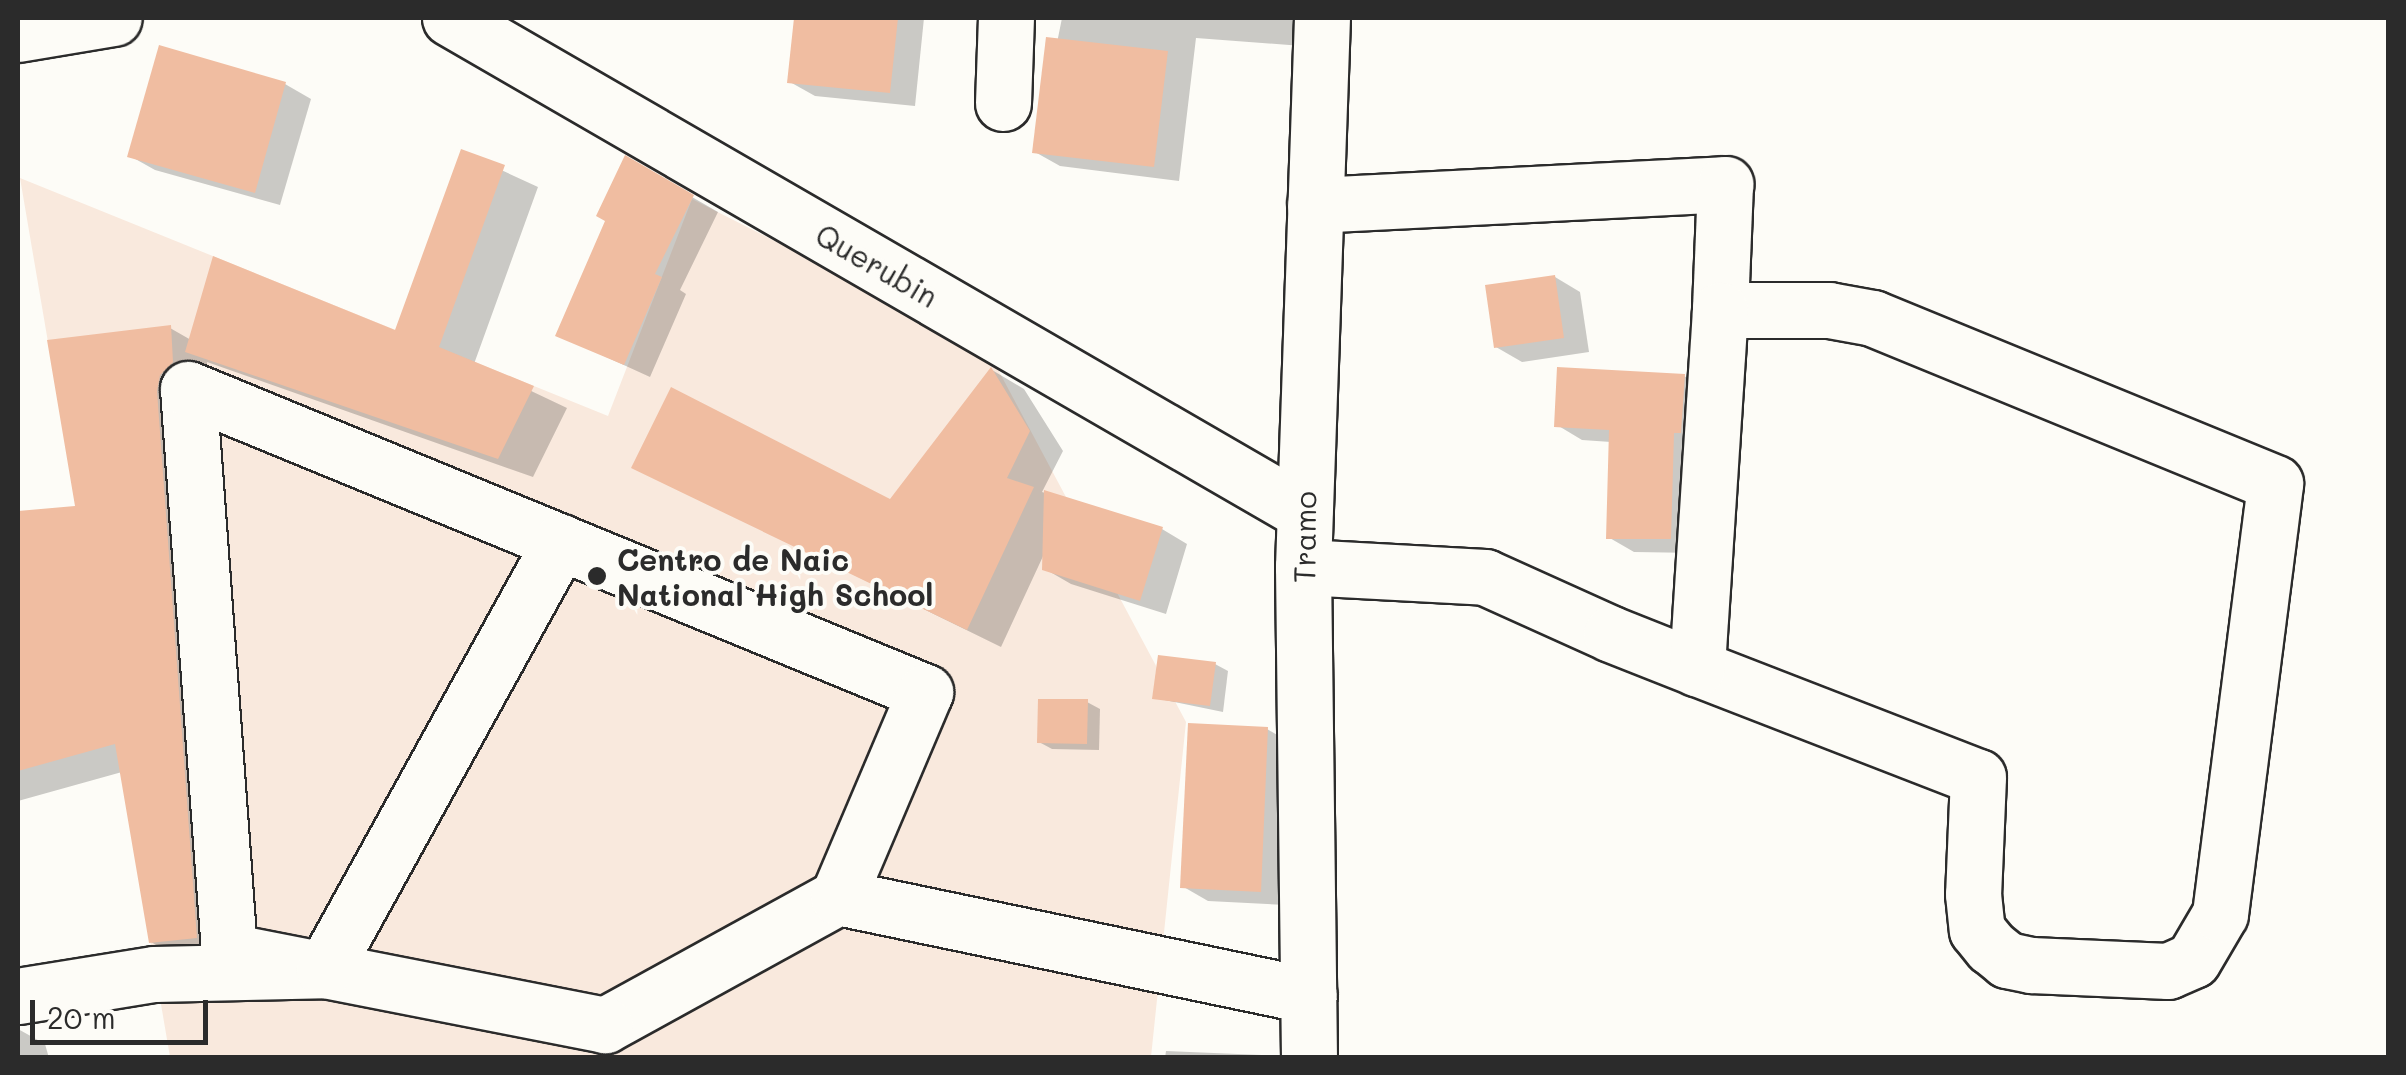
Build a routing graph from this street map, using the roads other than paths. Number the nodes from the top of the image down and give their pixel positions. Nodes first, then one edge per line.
1 (114, 18) edge
2 (450, 18) edge
3 (1006, 18) edge
4 (1322, 18) edge
5 (18, 34) edge
6 (1004, 102) dead end
7 (1315, 205) junction
8 (1720, 310) junction
9 (1304, 512) junction
10 (560, 542) junction
11 (1302, 568) junction
12 (1697, 668) junction
13 (838, 897) junction
14 (324, 970) junction
15 (1309, 994) junction
16 (18, 996) edge
17 (1310, 1058) edge

1 - 5 street
2 - 9 street, Querubin
3 - 6 street
4 - 7 street, Tramo
7 - 8 street
7 - 9 street, Tramo
8 - 12 street
8 - 12 street
9 - 11 street, Tramo
10 - 13 street
10 - 14 street
10 - 14 street
11 - 12 street
11 - 15 street, Tramo
13 - 14 street
13 - 15 street
14 - 16 street
15 - 17 street, Tramo

